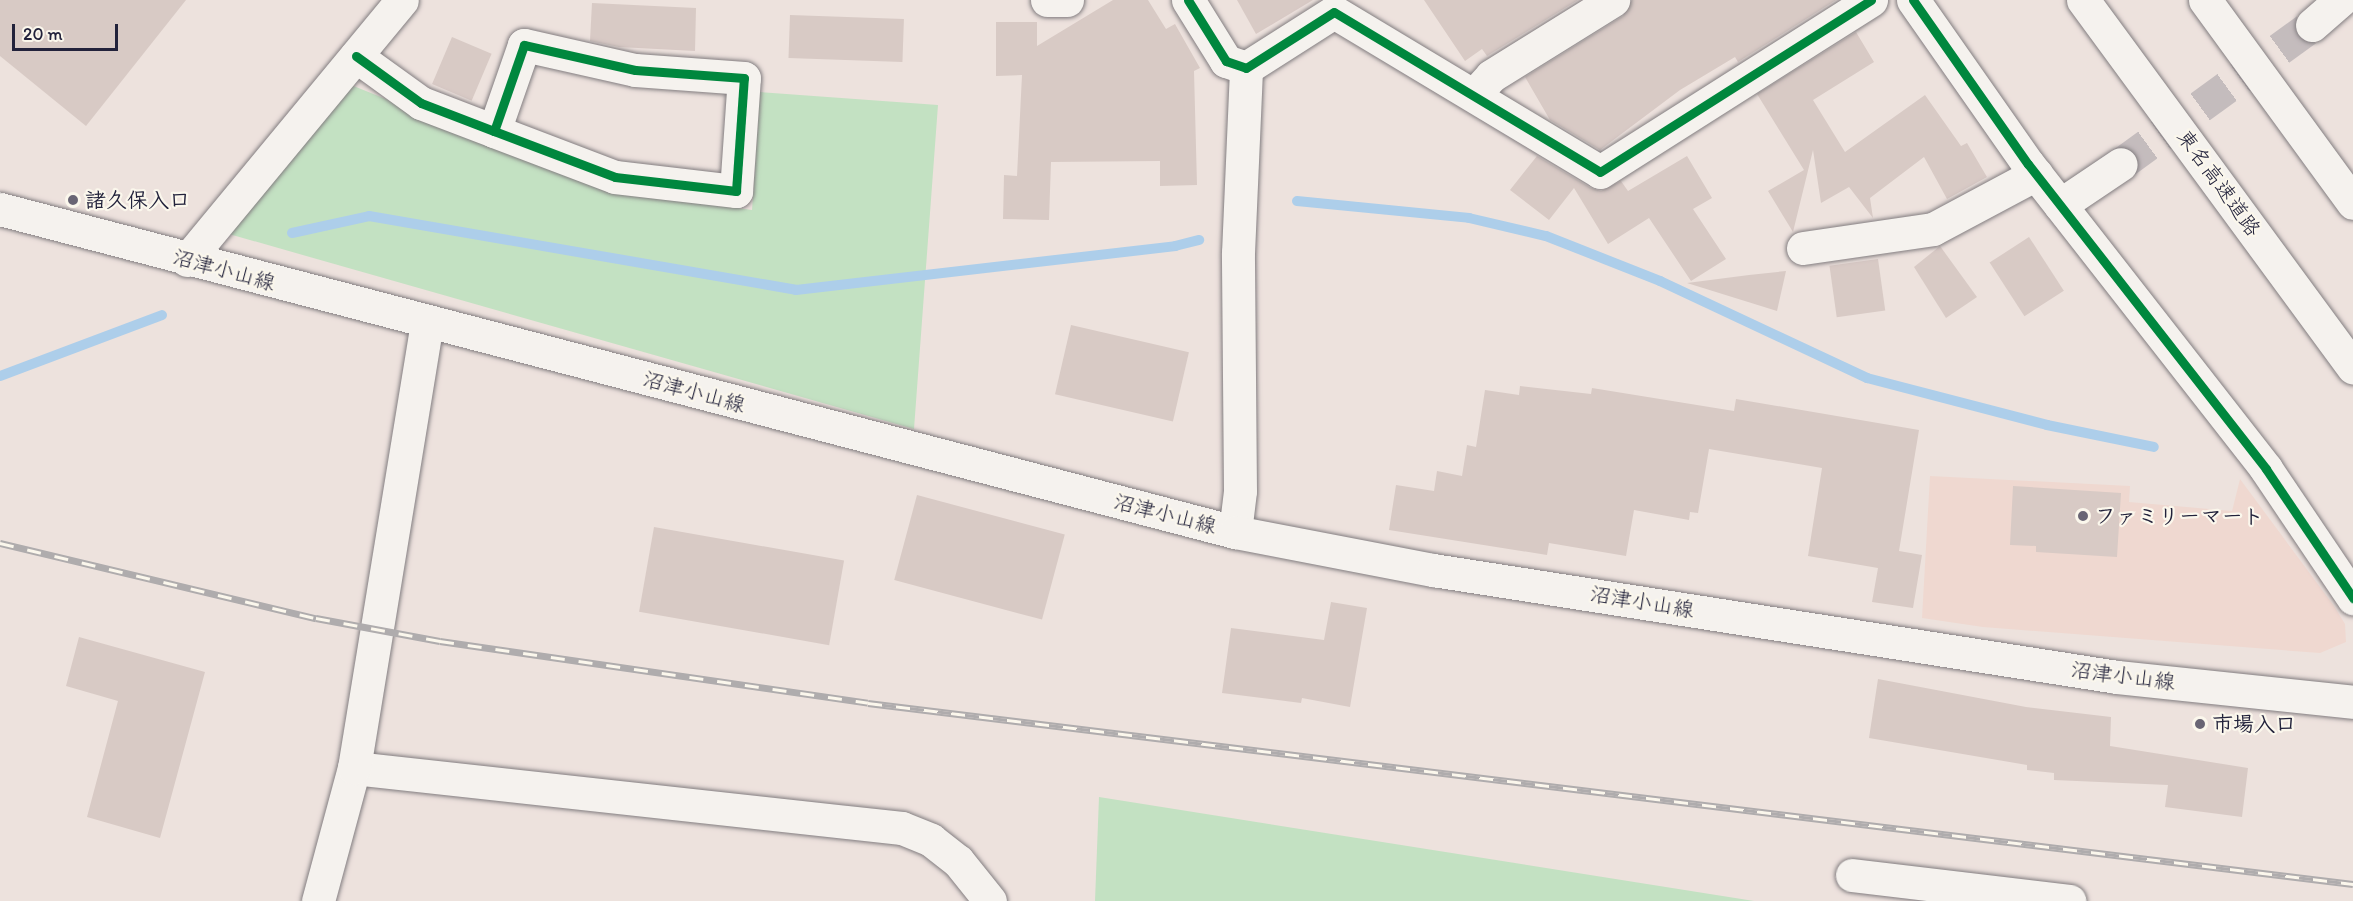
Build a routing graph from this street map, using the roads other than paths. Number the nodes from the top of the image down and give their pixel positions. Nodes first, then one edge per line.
1 (402, 0) edge
2 (1047, 0) edge
3 (1067, 0) edge
4 (1188, 0) edge
5 (1613, 0) edge
6 (1871, 0) edge
7 (1913, 0) edge
8 (2083, 0) edge
9 (2205, 0) edge
10 (2341, 0) edge
11 (1344, 6) edge
12 (2312, 24) tunnel mouth
13 (356, 56) junction
14 (1246, 68) junction
15 (1474, 95) junction
16 (494, 131) junction
17 (2121, 164) tunnel mouth
18 (2036, 174) junction
19 (2353, 203) edge
20 (2060, 205) junction
21 (0, 209) edge
22 (1803, 248) dead end
23 (187, 260) junction
24 (428, 323) junction
25 (2353, 367) edge
26 (1235, 532) junction
27 (2353, 598) edge
28 (2353, 702) edge
29 (354, 768) junction
30 (1852, 875) dead end
31 (318, 901) edge
32 (990, 901) edge
33 (2069, 901) edge

1 - 13 main road
2 - 3 main road
4 - 14 main road
5 - 15 main road
6 - 15 main road
7 - 18 main road
8 - 25 main road, 東名高速道路
9 - 19 main road
10 - 12 main road
11 - 14 main road
11 - 15 main road
13 - 16 main road
13 - 23 main road
14 - 26 main road
16 - 16 main road
17 - 20 main road
18 - 20 main road
18 - 22 main road
20 - 27 main road
21 - 23 main road, 沼津小山線
23 - 24 main road, 沼津小山線
24 - 26 main road, 沼津小山線
24 - 29 main road
26 - 28 main road, 沼津小山線
29 - 31 main road
29 - 32 main road
30 - 33 main road

